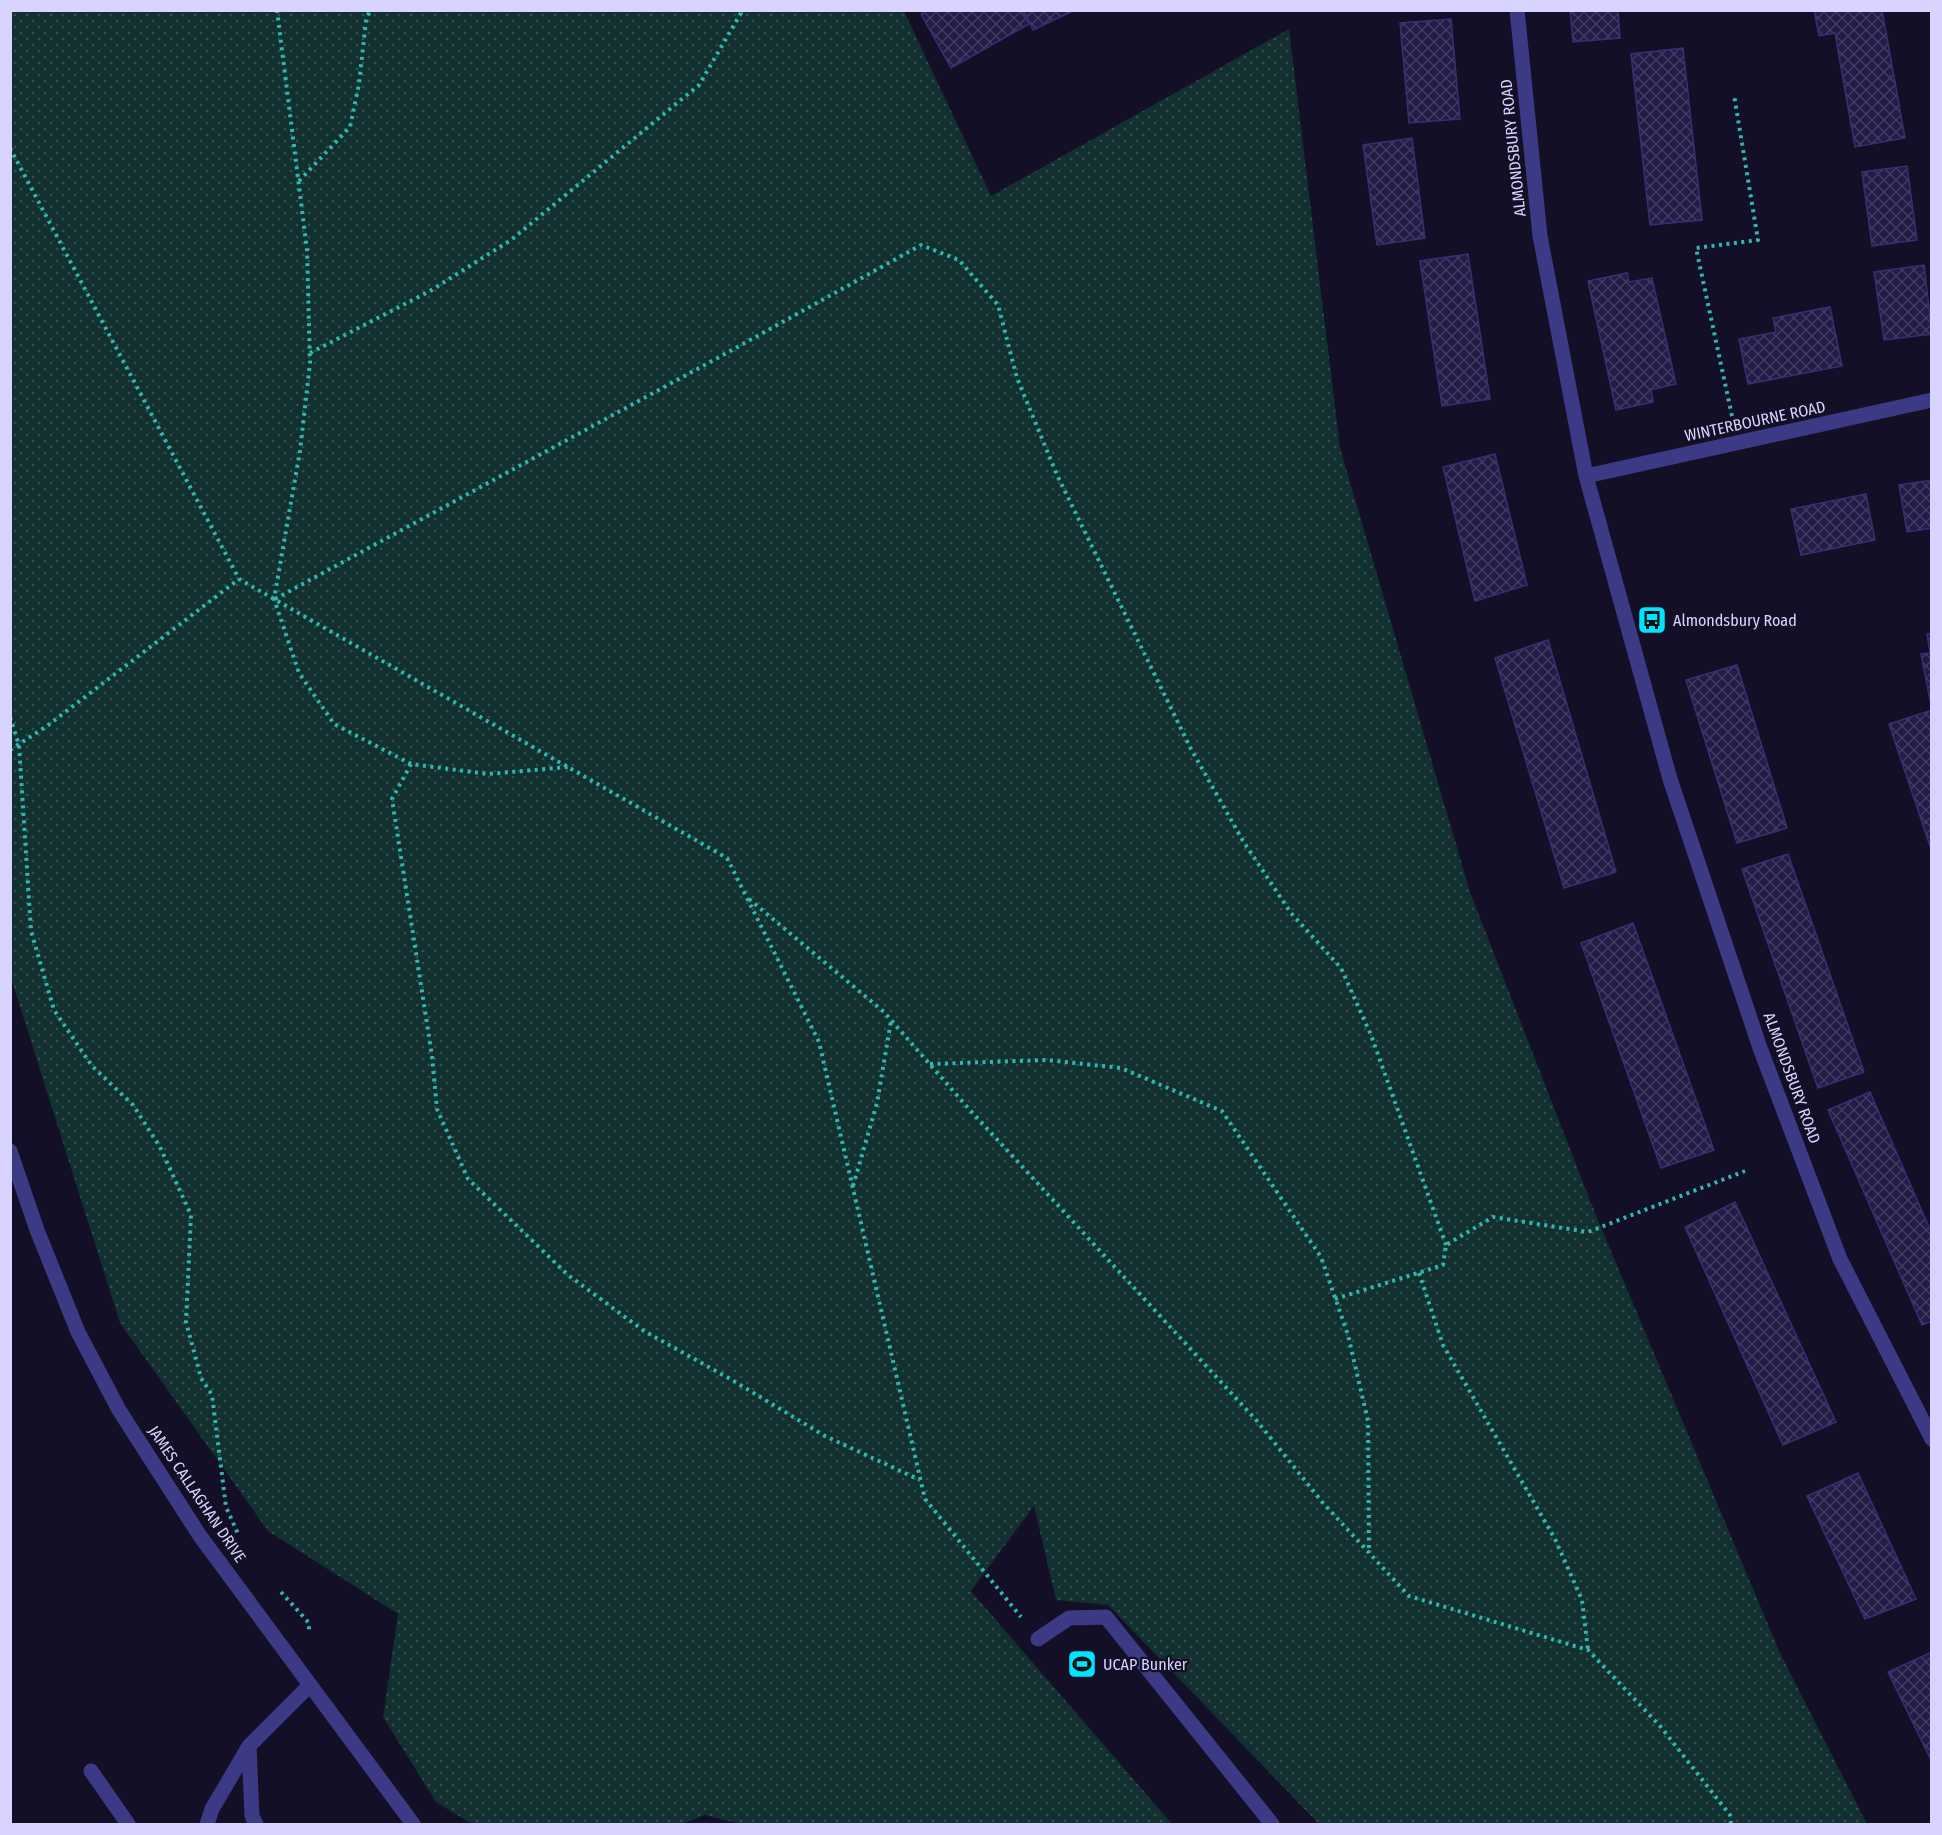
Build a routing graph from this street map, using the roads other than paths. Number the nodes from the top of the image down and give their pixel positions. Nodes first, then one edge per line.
1 (1517, 10) edge
2 (1932, 400) edge
3 (1586, 476) junction
4 (10, 1151) edge
5 (1932, 1439) edge
6 (1038, 1639) road end
7 (310, 1685) junction
8 (249, 1746) junction
9 (91, 1771) dead end
10 (128, 1824) edge
11 (207, 1824) edge
12 (256, 1824) edge
13 (413, 1824) edge
14 (1272, 1824) edge

1 - 3 street, ALMONDSBURY ROAD
2 - 3 street, WINTERBOURNE ROAD
3 - 5 street, ALMONDSBURY ROAD
4 - 7 street, JAMES CALLAGHAN DRIVE
6 - 14 street
7 - 8 street
7 - 13 street, JAMES CALLAGHAN DRIVE
8 - 11 street
8 - 12 street
9 - 10 street

